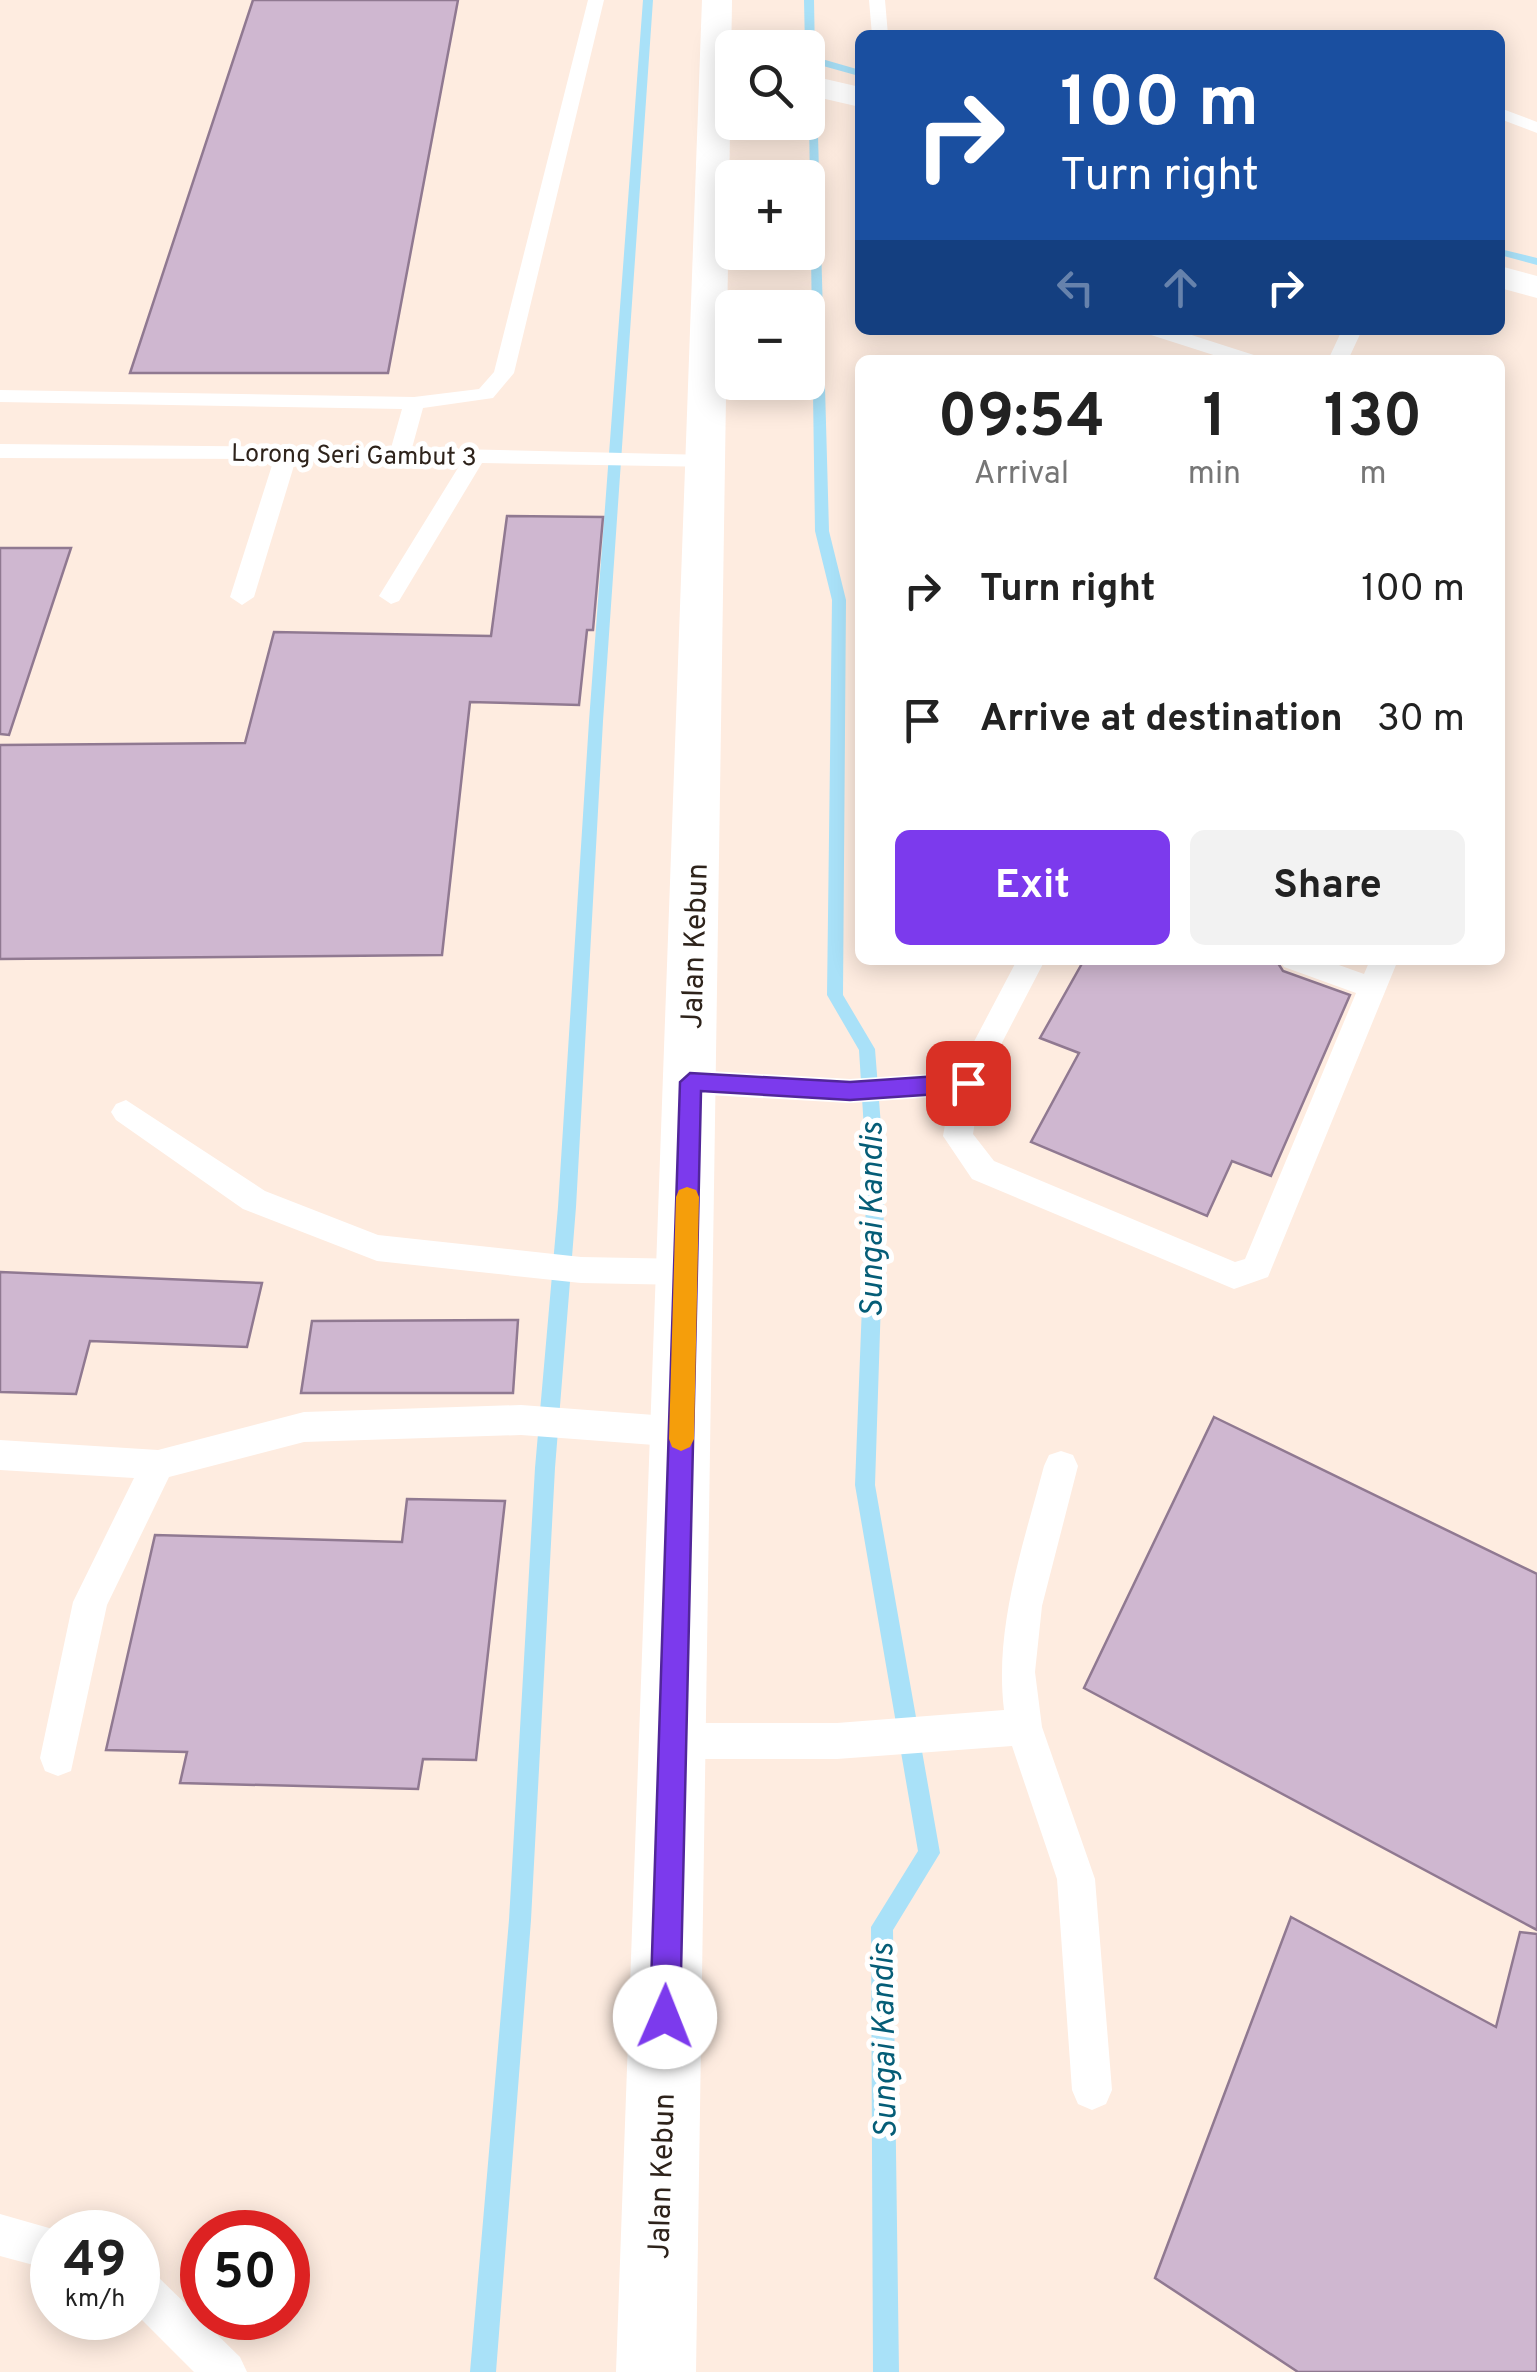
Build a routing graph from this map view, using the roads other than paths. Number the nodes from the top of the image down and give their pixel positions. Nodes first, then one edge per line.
1 (596, 0) edge
2 (717, 0) edge
3 (877, 0) edge
4 (720, 30) edge
5 (880, 30) edge
6 (825, 89) edge
7 (851, 95) edge
8 (1505, 115) edge
9 (1537, 128) edge
10 (721, 140) edge
11 (1505, 278) edge
12 (1537, 288) edge
13 (1170, 335) edge
14 (1234, 355) edge
15 (0, 396) edge
16 (414, 403) junction
17 (0, 450) edge
18 (287, 452) junction
19 (400, 454) junction
20 (476, 457) junction
21 (708, 462) junction
22 (390, 596) dead end
23 (242, 597) dead end
24 (1028, 965) edge
25 (1308, 965) edge
26 (1382, 965) edge
27 (1372, 988) junction
28 (690, 1082) junction
29 (968, 1083) junction
30 (126, 1112) dead end
31 (686, 1272) junction
32 (681, 1432) junction
33 (0, 1455) edge
34 (158, 1464) junction
35 (1061, 1466) dead end
36 (1024, 1727) junction
37 (672, 1741) junction
38 (58, 1758) dead end
39 (1092, 2090) dead end
40 (0, 2235) edge
41 (30, 2243) edge
42 (160, 2308) edge
43 (226, 2372) edge
44 (656, 2372) edge

1 - 16 lane
2 - 4 main road, Jalan Kebun
3 - 5 lane
6 - 7 main road
8 - 9 lane
10 - 21 main road, Jalan Kebun
11 - 12 main road
13 - 14 lane
15 - 16 lane
16 - 19 lane
17 - 18 lane, Lorong Seri Gambut 3
18 - 19 lane, Lorong Seri Gambut 3
18 - 23 lane
19 - 20 lane, Lorong Seri Gambut 3
20 - 21 lane, Lorong Seri Gambut 3
20 - 22 lane
21 - 28 main road, Jalan Kebun
24 - 29 lane
25 - 27 lane
26 - 27 lane
27 - 29 lane
28 - 29 lane
28 - 31 main road, Jalan Kebun
30 - 31 lane
31 - 32 main road, Jalan Kebun
32 - 34 lane
32 - 37 main road, Jalan Kebun
33 - 34 lane
34 - 38 lane
35 - 36 lane
36 - 37 lane
36 - 39 lane
37 - 44 main road, Jalan Kebun
40 - 41 lane
42 - 43 lane

